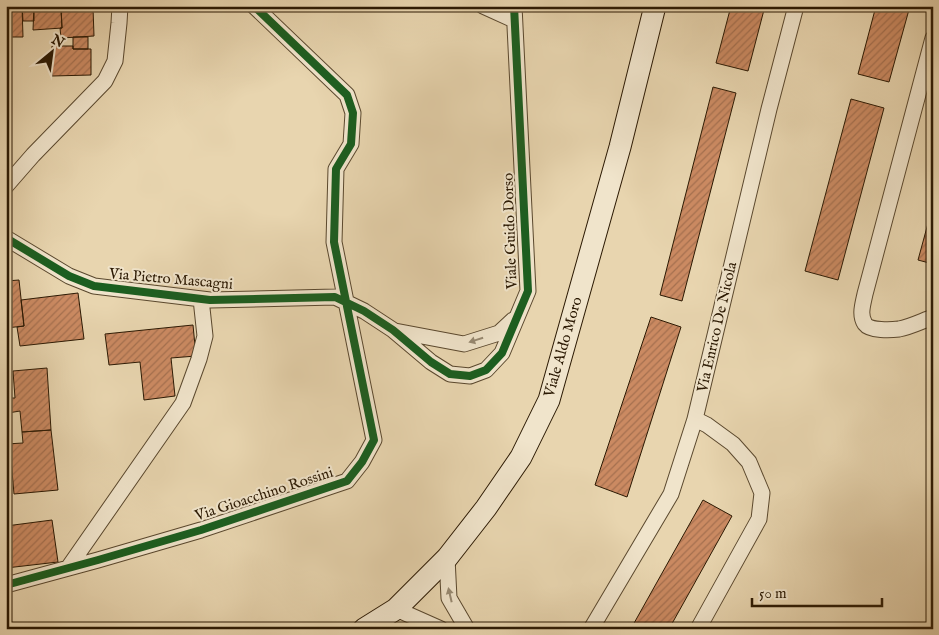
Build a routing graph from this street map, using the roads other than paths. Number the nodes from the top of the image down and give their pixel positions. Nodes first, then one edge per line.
1 (120, 6) edge
2 (254, 6) edge
3 (483, 6) edge
4 (655, 6) edge
5 (796, 6) edge
6 (514, 13) edge
7 (933, 38) edge
8 (6, 186) edge
9 (6, 238) edge
10 (201, 299) junction
11 (345, 302) junction
12 (517, 316) junction
13 (933, 317) edge
14 (393, 330) junction
15 (695, 418) junction
16 (447, 558) junction
17 (68, 568) junction
18 (6, 585) edge
19 (396, 609) junction
20 (364, 629) edge
21 (441, 629) edge
22 (467, 629) edge
23 (591, 629) edge
24 (698, 629) edge

1 - 8 street
2 - 11 street, Via Gioacchino Rossini
3 - 6 street
4 - 16 street, Viale Aldo Moro
5 - 15 street, Via Enrico De Nicola
6 - 12 street, Viale Guido Dorso
7 - 13 street
9 - 10 street, Via Pietro Mascagni
10 - 11 street, Via Pietro Mascagni
10 - 17 street
11 - 14 street, Viale Guido Dorso
11 - 17 street, Via Gioacchino Rossini
12 -> 14 street, Viale Guido Dorso
12 - 14 street, Viale Guido Dorso
15 - 23 street, Via Enrico De Nicola
15 - 24 street
16 - 19 street, Viale Aldo Moro
22 -> 16 street
17 - 18 street, Via Gioacchino Rossini
19 - 20 street, Viale Aldo Moro
19 - 21 street

